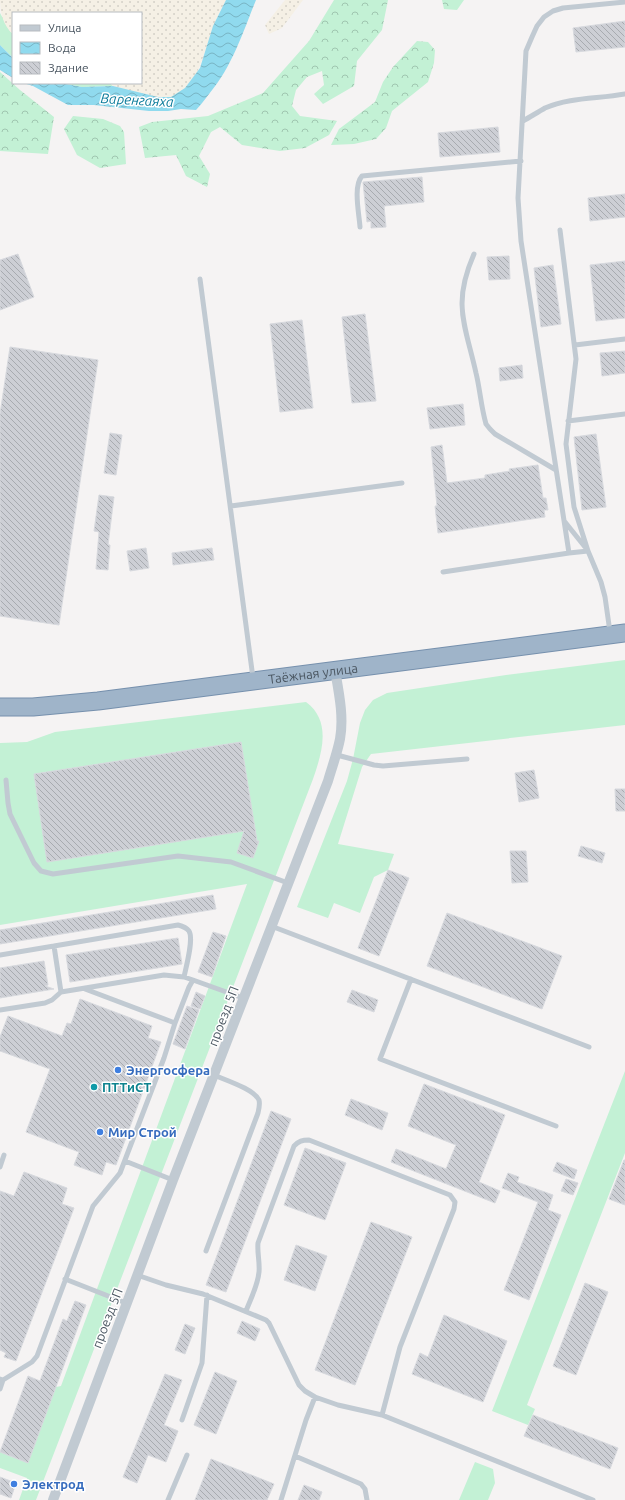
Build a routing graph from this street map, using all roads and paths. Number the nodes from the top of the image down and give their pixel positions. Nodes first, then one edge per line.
1 (625, 2) edge
2 (625, 94) edge
3 (523, 121) junction
4 (521, 161) junction
5 (360, 227) dead end
6 (560, 230) dead end
7 (474, 254) dead end
8 (200, 279) dead end
9 (625, 339) edge
10 (575, 345) junction
11 (625, 414) edge
12 (568, 421) junction
13 (556, 470) junction
14 (402, 483) dead end
15 (230, 506) junction
16 (564, 521) junction
17 (588, 551) junction
18 (569, 553) junction
19 (443, 572) dead end
20 (618, 634) edge
21 (335, 670) junction
22 (253, 681) junction
23 (0, 707) edge
24 (337, 755) junction
25 (467, 759) dead end
26 (6, 780) dead end
27 (288, 883) junction
28 (271, 926) junction
29 (54, 946) junction
30 (0, 955) edge
31 (184, 977) junction
32 (411, 979) junction
33 (193, 980) junction
34 (84, 988) junction
35 (62, 992) junction
36 (243, 998) junction
37 (0, 1010) edge
38 (175, 1023) junction
39 (589, 1047) dead end
40 (214, 1076) junction
41 (556, 1126) dead end
42 (4, 1155) dead end
43 (125, 1161) junction
44 (0, 1167) edge
45 (173, 1180) junction
46 (206, 1251) dead end
47 (137, 1275) junction
48 (65, 1279) junction
49 (207, 1295) junction
50 (126, 1303) junction
51 (246, 1311) junction
52 (2, 1380) edge
53 (0, 1389) edge
54 (315, 1397) junction
55 (382, 1415) junction
56 (182, 1420) dead end
57 (187, 1455) dead end
58 (295, 1456) junction
59 (53, 1500) edge
60 (168, 1500) edge
61 (280, 1500) edge
62 (367, 1500) edge
63 (593, 1500) edge

1 - 3 lane
2 - 3 lane
3 - 4 lane
4 - 5 lane
4 - 13 lane
6 - 10 lane
7 - 13 lane
8 - 15 lane
9 - 10 lane
10 - 12 lane
11 - 12 lane
12 - 17 lane
13 - 16 lane
14 - 15 lane
15 - 22 lane
16 - 17 lane
16 - 18 lane
17 - 18 lane
17 - 20 lane
18 - 19 lane
20 - 21 highway, Таёжная улица
21 - 22 highway, Таёжная улица
21 - 24 street, проезд 5П
22 - 23 highway, Таёжная улица
24 - 25 lane
24 - 27 street, проезд 5П
26 - 27 lane
27 - 28 street, проезд 5П
28 - 32 lane
28 - 36 street, проезд 5П
29 - 30 lane
29 - 31 lane
29 - 35 lane
31 - 33 lane
31 - 34 lane
32 - 39 lane
32 - 41 lane
33 - 36 lane
33 - 38 lane
34 - 35 lane
34 - 38 lane
35 - 37 lane
36 - 40 street, проезд 5П
38 - 43 lane
40 - 45 street, проезд 5П
40 - 46 lane
42 - 44 lane
43 - 45 lane
43 - 48 lane
45 - 47 street, проезд 5П
47 - 49 lane
47 - 50 street, проезд 5П
48 - 50 lane
48 - 52 lane
49 - 51 lane
49 - 56 lane
50 - 59 street, проезд 5П
51 - 54 lane
51 - 55 lane
52 - 53 lane
54 - 55 lane
54 - 58 lane
55 - 63 lane
57 - 60 lane
58 - 61 lane
58 - 62 lane

